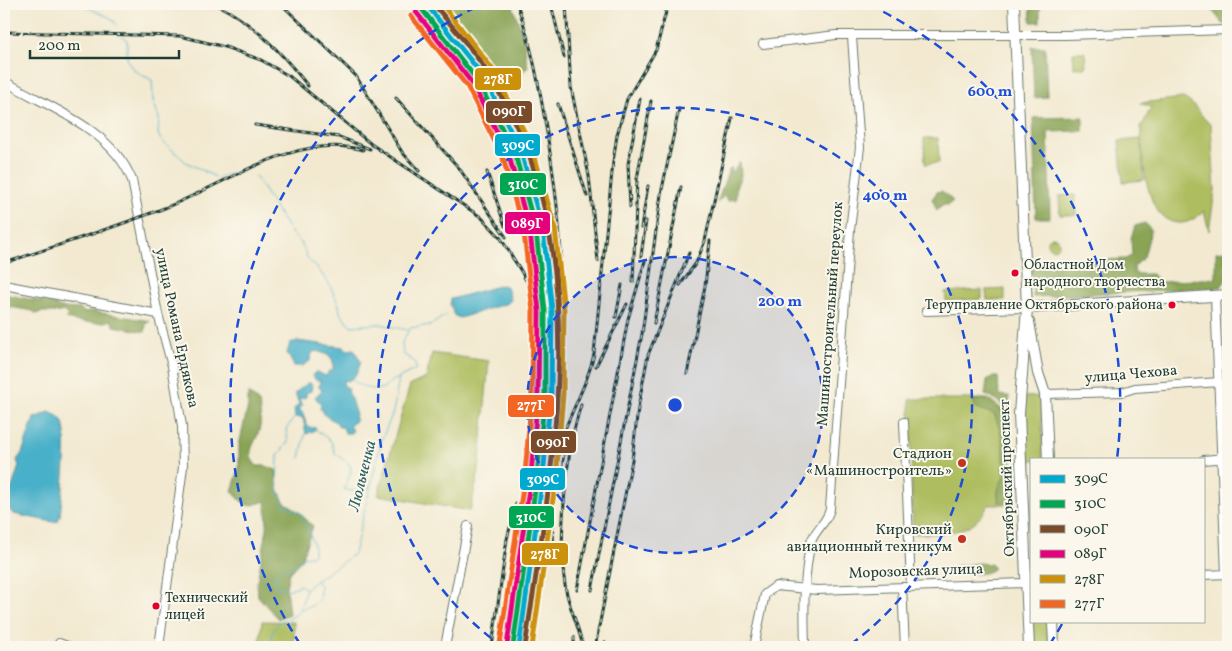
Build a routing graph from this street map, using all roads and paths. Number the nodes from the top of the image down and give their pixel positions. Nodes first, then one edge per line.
1 (1014, 4) edge
2 (1228, 30) edge
3 (1015, 36) junction
4 (852, 37) junction
5 (763, 44) dead end
6 (4, 80) edge
7 (4, 285) edge
8 (1228, 295) edge
9 (1215, 296) junction
10 (1027, 308) junction
11 (926, 311) dead end
12 (158, 314) junction
13 (1041, 382) junction
14 (1219, 382) junction
15 (1021, 384) junction
16 (1045, 394) junction
17 (904, 422) dead end
18 (1048, 458) edge
19 (1226, 458) edge
20 (1204, 460) edge
21 (468, 526) dead end
22 (1227, 574) edge
23 (1204, 575) edge
24 (1029, 583) edge
25 (911, 586) junction
26 (902, 587) junction
27 (803, 588) junction
28 (1054, 624) edge
29 (59, 643) dead end
30 (70, 647) edge
31 (159, 647) edge
32 (445, 647) edge
33 (754, 647) edge
34 (805, 647) edge
35 (905, 647) edge
36 (1029, 647) edge
37 (1054, 647) edge

1 - 3 main road, Октябрьский проспект
2 - 3 street
3 - 4 street
3 - 10 main road, Октябрьский проспект
4 - 5 street
4 - 27 street, Машиностроительный переулок
6 - 12 street, улица Романа Ердякова
7 - 12 street
8 - 9 main road
9 - 10 main road
9 - 14 street
10 - 11 street
10 - 13 main road, Октябрьский проспект
10 - 15 main road, Октябрьский проспект
12 - 31 street, улица Романа Ердякова
13 - 15 main road
13 - 16 main road, Октябрьский проспект
14 - 16 street, улица Чехова
14 - 19 street
15 - 24 main road, Октябрьский проспект
16 - 18 main road, Октябрьский проспект
17 - 25 street
19 - 20 street
19 - 22 street
21 - 32 street
22 - 23 street
24 - 25 street, Морозовская улица
24 - 36 main road, Октябрьский проспект
25 - 26 street, Морозовская улица
26 - 27 street, Морозовская улица
26 - 35 street
27 - 33 street, Морозовская улица
27 - 34 street, Машиностроительный переулок
28 - 37 main road
29 - 30 street

